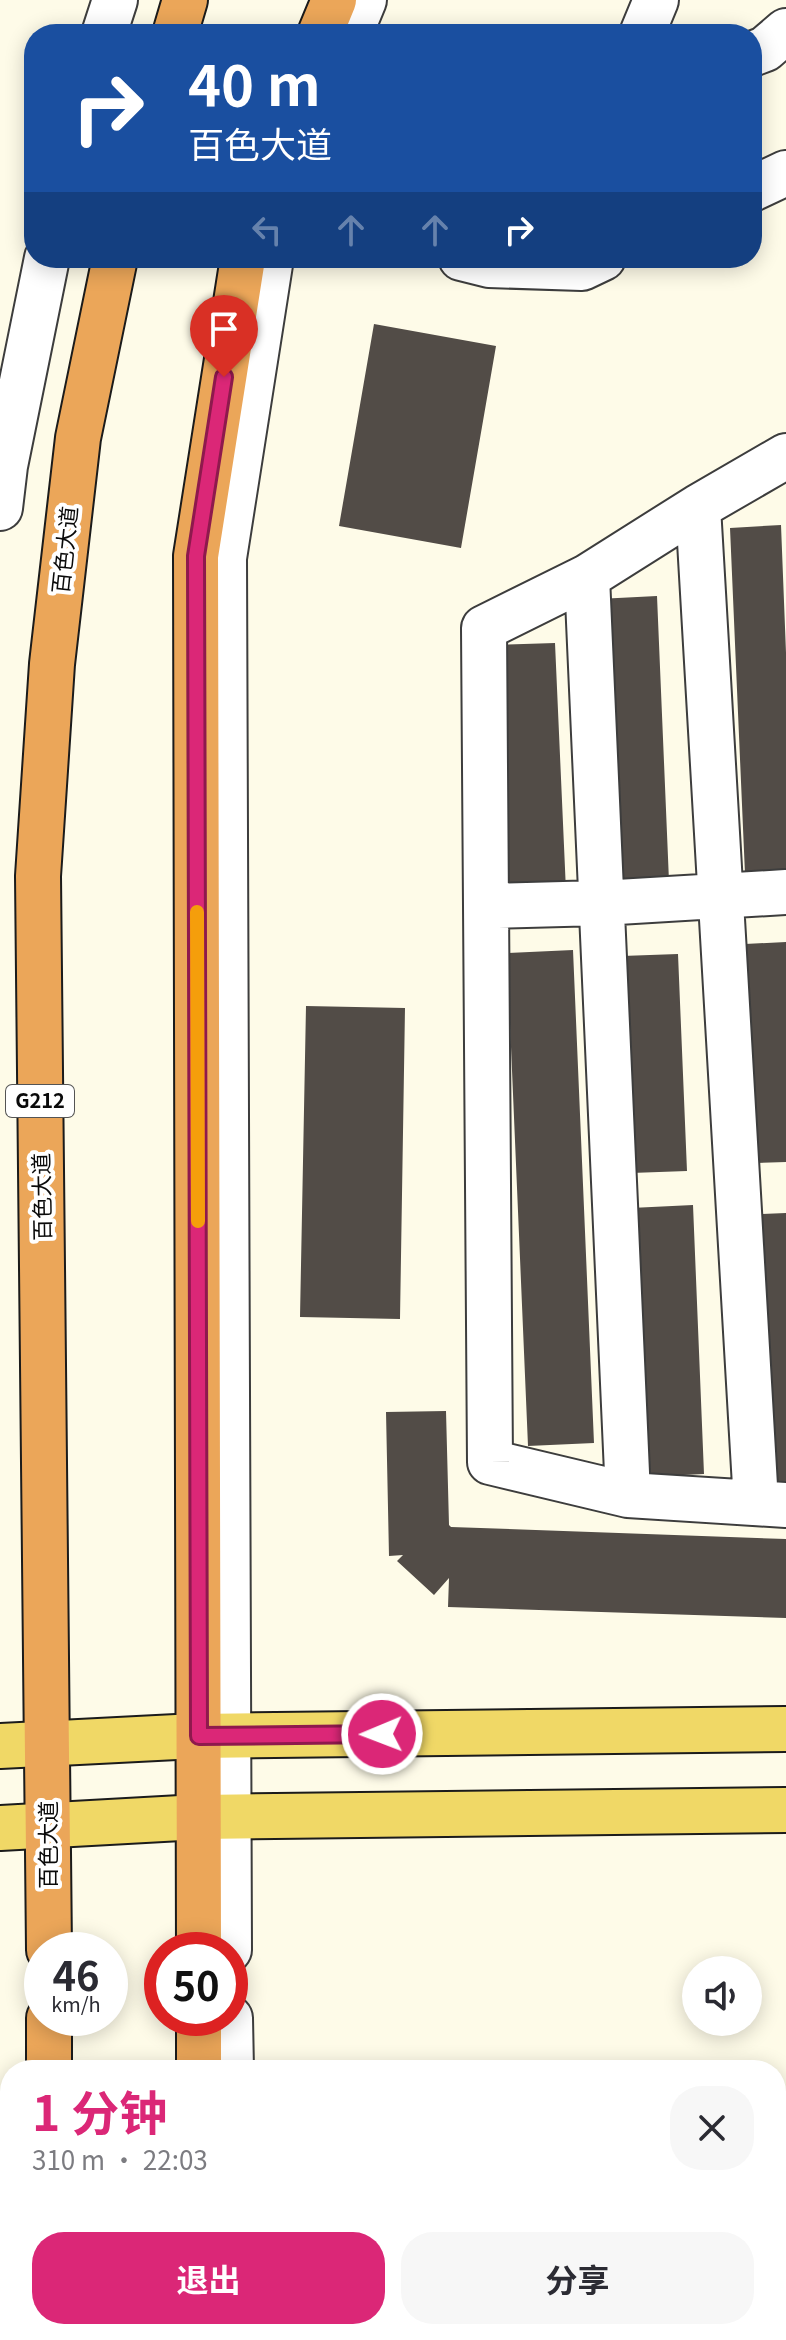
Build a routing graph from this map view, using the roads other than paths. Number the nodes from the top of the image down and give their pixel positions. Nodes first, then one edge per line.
1 (115, 0) edge
2 (185, 0) edge
3 (334, 0) edge
4 (364, 0) edge
5 (656, 0) edge
6 (107, 24) edge
7 (178, 24) edge
8 (324, 24) edge
9 (354, 24) edge
10 (646, 24) edge
11 (786, 31) edge
12 (762, 50) edge
13 (786, 173) edge
14 (762, 184) edge
15 (45, 268) edge
16 (113, 268) edge
17 (241, 268) edge
18 (269, 268) edge
19 (786, 456) edge
20 (698, 507) junction
21 (0, 508) edge
22 (587, 577) junction
23 (786, 892) edge
24 (721, 897) junction
25 (601, 903) junction
26 (486, 906) junction
27 (628, 1495) junction
28 (771, 1504) edge
29 (786, 1729) edge
30 (213, 1736) junction
31 (48, 1742) junction
32 (0, 1746) edge
33 (786, 1810) edge
34 (213, 1817) junction
35 (49, 1825) junction
36 (0, 1828) edge
37 (49, 1932) edge
38 (201, 1932) edge
39 (227, 1932) edge
40 (49, 2036) edge
41 (199, 2036) edge
42 (230, 2036) edge
43 (49, 2060) edge
44 (199, 2060) edge
45 (231, 2060) edge

1 - 6 street
2 - 7 highway
3 - 8 highway
4 - 9 street
5 - 10 street
11 - 12 street
13 - 14 street
15 - 21 street
16 - 31 highway, 百色大道 / G212
17 - 30 highway
18 - 30 street
19 - 20 street
20 - 22 street
20 - 24 street
22 - 25 street
22 - 26 street
23 - 24 street
24 - 25 street
24 - 28 street
25 - 26 street
25 - 27 street
26 - 27 street
27 - 28 street
29 - 30 main road
30 - 31 main road
30 - 34 highway
31 - 32 main road
31 - 35 highway, 百色大道 / G212
33 - 34 main road
34 - 35 main road
34 - 38 highway
34 - 39 street
35 - 36 main road
35 - 37 highway, 百色大道 / G212
40 - 43 highway
41 - 44 highway
42 - 45 street

